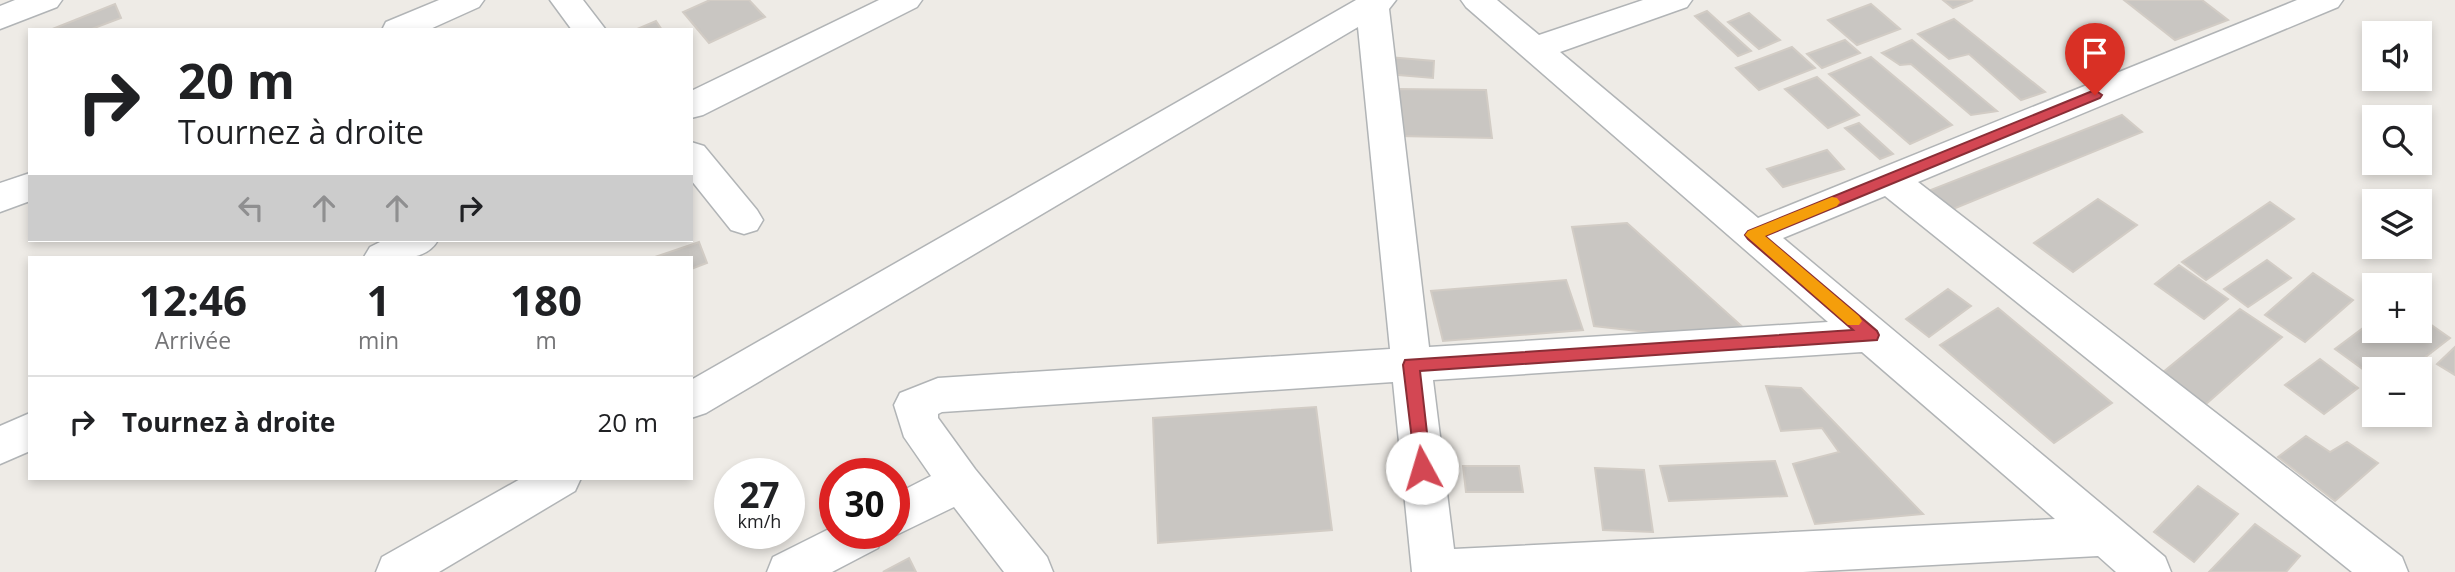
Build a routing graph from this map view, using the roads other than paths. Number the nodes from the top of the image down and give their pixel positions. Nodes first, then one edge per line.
1 (47, 0) edge
2 (468, 0) edge
3 (566, 0) edge
4 (906, 0) edge
5 (1476, 0) edge
6 (1676, 0) edge
7 (2327, 0) edge
8 (1376, 2) edge
9 (0, 18) edge
10 (403, 28) edge
11 (588, 28) edge
12 (1534, 49) junction
13 (693, 105) edge
14 (693, 157) edge
15 (1889, 179) junction
16 (28, 187) edge
17 (0, 198) edge
18 (744, 220) dead end
19 (1753, 235) junction
20 (415, 242) edge
21 (385, 256) edge
22 (1871, 335) junction
23 (1411, 365) junction
24 (693, 400) edge
25 (28, 432) edge
26 (0, 446) edge
27 (557, 480) edge
28 (960, 482) junction
29 (910, 509) edge
30 (2107, 536) junction
31 (833, 549) edge
32 (1434, 571) edge
33 (398, 572) edge
34 (789, 572) edge
35 (1031, 572) edge
36 (2148, 572) edge
37 (2386, 572) edge

1 - 9 street
2 - 10 street
3 - 11 street
4 - 13 street
5 - 12 street
6 - 12 street
7 - 15 street
8 - 23 street
8 - 24 street
12 - 19 street
14 - 18 street
15 - 19 street
15 - 37 street
16 - 17 street
19 - 22 street
20 - 21 street
22 - 23 street
22 - 30 street
23 - 28 street
23 - 32 street
25 - 26 street
27 - 33 street
28 - 29 street
28 - 35 street
30 - 32 street
30 - 36 street
31 - 34 street

